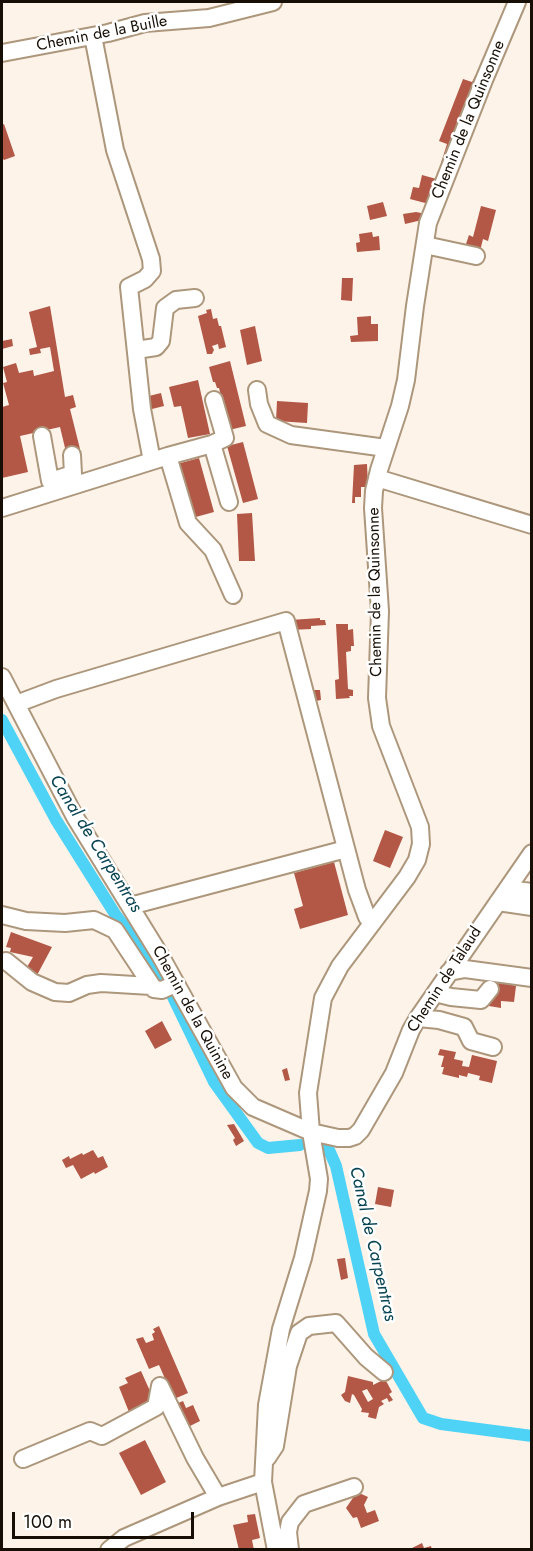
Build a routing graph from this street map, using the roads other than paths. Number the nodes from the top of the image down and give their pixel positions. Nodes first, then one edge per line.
1 (273, 2) edge
2 (518, 2) edge
3 (93, 36) junction
4 (2, 54) edge
5 (425, 245) junction
6 (476, 256) dead end
7 (195, 298) dead end
8 (136, 350) junction
9 (257, 390) dead end
10 (214, 400) dead end
11 (42, 436) dead end
12 (212, 444) junction
13 (386, 448) junction
14 (72, 455) dead end
15 (160, 458) junction
16 (377, 478) junction
17 (50, 481) junction
18 (2, 496) edge
19 (229, 502) dead end
20 (2, 508) edge
21 (531, 525) edge
22 (233, 595) dead end
23 (2, 677) edge
24 (16, 705) junction
25 (346, 849) junction
26 (531, 853) edge
27 (531, 892) edge
28 (502, 895) junction
29 (130, 906) junction
30 (531, 907) edge
31 (2, 915) edge
32 (377, 917) junction
33 (6, 961) dead end
34 (449, 972) junction
35 (531, 978) edge
36 (175, 984) junction
37 (151, 986) junction
38 (490, 989) dead end
39 (435, 993) junction
40 (418, 1018) junction
41 (493, 1047) dead end
42 (311, 1132) junction
43 (384, 1372) dead end
44 (23, 1459) dead end
45 (263, 1464) junction
46 (263, 1482) junction
47 (354, 1487) dead end
48 (218, 1497) junction
49 (109, 1550) edge
50 (276, 1550) edge
51 (290, 1550) edge

1 - 3 street, Chemin de la Buille
2 - 5 street, Chemin de la Quinsonne
3 - 4 street, Chemin de la Buille
3 - 8 street
5 - 6 street
5 - 13 street, Chemin de la Quinsonne
7 - 8 street
8 - 15 street
9 - 13 street
10 - 12 street
11 - 17 street
12 - 15 street
12 - 19 street
13 - 16 street, Chemin de la Quinsonne
14 - 17 street
15 - 20 street
15 - 22 street
16 - 21 street
16 - 32 street, Chemin de la Quinsonne
17 - 18 street
23 - 24 street, Chemin de la Quinine
24 - 25 street
24 - 29 street, Chemin de la Quinine
25 - 29 street
25 - 32 street
26 - 28 street, Chemin de Talaud
27 - 28 street
28 - 30 street
28 - 34 street, Chemin de Talaud
29 - 36 street, Chemin de la Quinine
31 - 37 street
32 - 42 street, Chemin de la Quinsonne
33 - 37 street
34 - 35 street
34 - 39 street, Chemin de Talaud
36 - 37 street
36 - 42 street, Chemin de la Quinine
38 - 39 street
39 - 40 street, Chemin de Talaud
40 - 41 street
40 - 42 street, Chemin de Talaud
42 - 45 street
43 - 45 street
44 - 48 street
45 - 46 street
46 - 48 street
46 - 50 street
47 - 51 street
48 - 49 street

